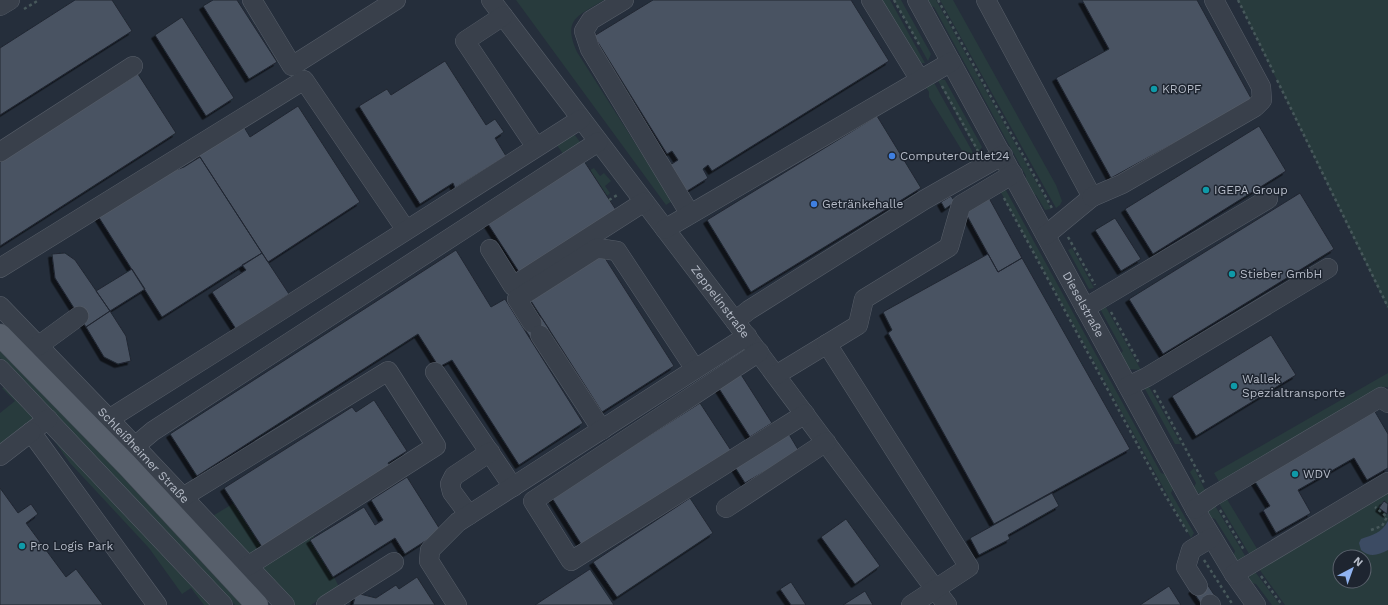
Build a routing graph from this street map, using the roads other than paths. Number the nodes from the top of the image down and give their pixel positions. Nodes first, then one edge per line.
1 (10, 0) edge
2 (252, 0) edge
3 (396, 0) edge
4 (491, 0) edge
5 (624, 0) edge
6 (871, 0) edge
7 (918, 0) edge
8 (986, 0) edge
9 (1214, 0) edge
10 (0, 6) edge
11 (503, 16) junction
12 (951, 62) junction
13 (133, 66) dead end
14 (927, 76) junction
15 (581, 119) junction
16 (536, 147) junction
17 (602, 147) junction
18 (0, 152) edge
19 (1003, 155) junction
20 (587, 165) dead end
21 (1013, 174) junction
22 (1092, 196) junction
23 (640, 197) junction
24 (1268, 198) dead end
25 (614, 207) dead end
26 (690, 214) junction
27 (665, 229) junction
28 (406, 230) junction
29 (1046, 235) junction
30 (490, 249) dead end
31 (0, 268) edge
32 (1328, 268) dead end
33 (0, 306) edge
34 (1085, 308) junction
35 (79, 316) dead end
36 (736, 321) junction
37 (0, 335) edge
38 (747, 336) junction
39 (827, 344) junction
40 (38, 346) junction
41 (759, 352) junction
42 (696, 369) junction
43 (435, 372) dead end
44 (2, 375) edge
45 (776, 375) junction
46 (1128, 386) junction
47 (1388, 402) edge
48 (805, 414) junction
49 (48, 419) junction
50 (109, 419) junction
51 (602, 430) junction
52 (32, 432) junction
53 (826, 442) junction
54 (135, 446) junction
55 (490, 452) junction
56 (0, 456) edge
57 (1388, 482) edge
58 (513, 487) junction
59 (183, 497) junction
60 (726, 508) dead end
61 (1195, 509) junction
62 (469, 515) junction
63 (1204, 543) junction
64 (394, 562) dead end
65 (248, 566) junction
66 (1234, 574) junction
67 (1198, 586) dead end
68 (935, 590) junction
69 (157, 605) edge
70 (223, 605) edge
71 (257, 605) edge
72 (285, 605) edge
73 (326, 605) edge
74 (457, 605) edge
75 (911, 605) edge
76 (947, 605) edge
77 (1256, 605) edge

1 - 10 street
2 - 3 street
4 - 11 street, Zeppelinstraße
5 - 26 street
6 - 14 street
7 - 12 street, Dieselstraße
8 - 22 street
9 - 22 street
11 - 15 street, Zeppelinstraße
11 - 16 street
12 - 14 street
12 - 19 street, Dieselstraße
13 - 18 street
14 - 26 street
15 - 16 street
15 - 17 street, Zeppelinstraße
16 - 28 street
17 - 20 street
17 - 23 street, Zeppelinstraße
17 - 54 street
19 - 21 street, Dieselstraße
19 - 36 street
21 - 29 street, Dieselstraße
21 - 39 street
22 - 29 street
23 - 25 street
23 - 27 street, Zeppelinstraße
23 - 30 street
24 - 34 street
26 - 27 street
27 - 36 street, Zeppelinstraße
28 - 31 street
28 - 50 street
29 - 34 street, Dieselstraße
32 - 46 street
33 - 40 street, Schleißheimer Straße
34 - 46 street, Dieselstraße
35 - 40 street
36 - 38 street, Zeppelinstraße
37 - 71 main road, Schleißheimer Straße
38 - 41 street, Zeppelinstraße
38 - 42 street
39 - 45 street
39 - 68 street
40 - 50 street, Schleißheimer Straße
41 - 45 street, Zeppelinstraße
41 - 48 street
42 - 51 street
42 - 51 street
43 - 55 street
44 - 49 street
45 - 48 street, Zeppelinstraße
46 - 61 street, Dieselstraße
47 - 61 street
48 - 53 street, Zeppelinstraße
49 - 52 street
49 - 70 street
50 - 54 street, Schleißheimer Straße
51 - 58 street
52 - 56 street
52 - 69 street
53 - 60 street
53 - 68 street, Zeppelinstraße
54 - 59 street, Schleißheimer Straße
55 - 58 street
55 - 62 street
57 - 66 street
58 - 62 street
59 - 65 street, Schleißheimer Straße
59 - 65 street
61 - 63 street, Dieselstraße
62 - 74 street
63 - 66 street, Dieselstraße
63 - 67 street
64 - 73 street
65 - 72 street, Schleißheimer Straße
66 - 77 street, Dieselstraße
68 - 75 street
68 - 76 street, Zeppelinstraße

